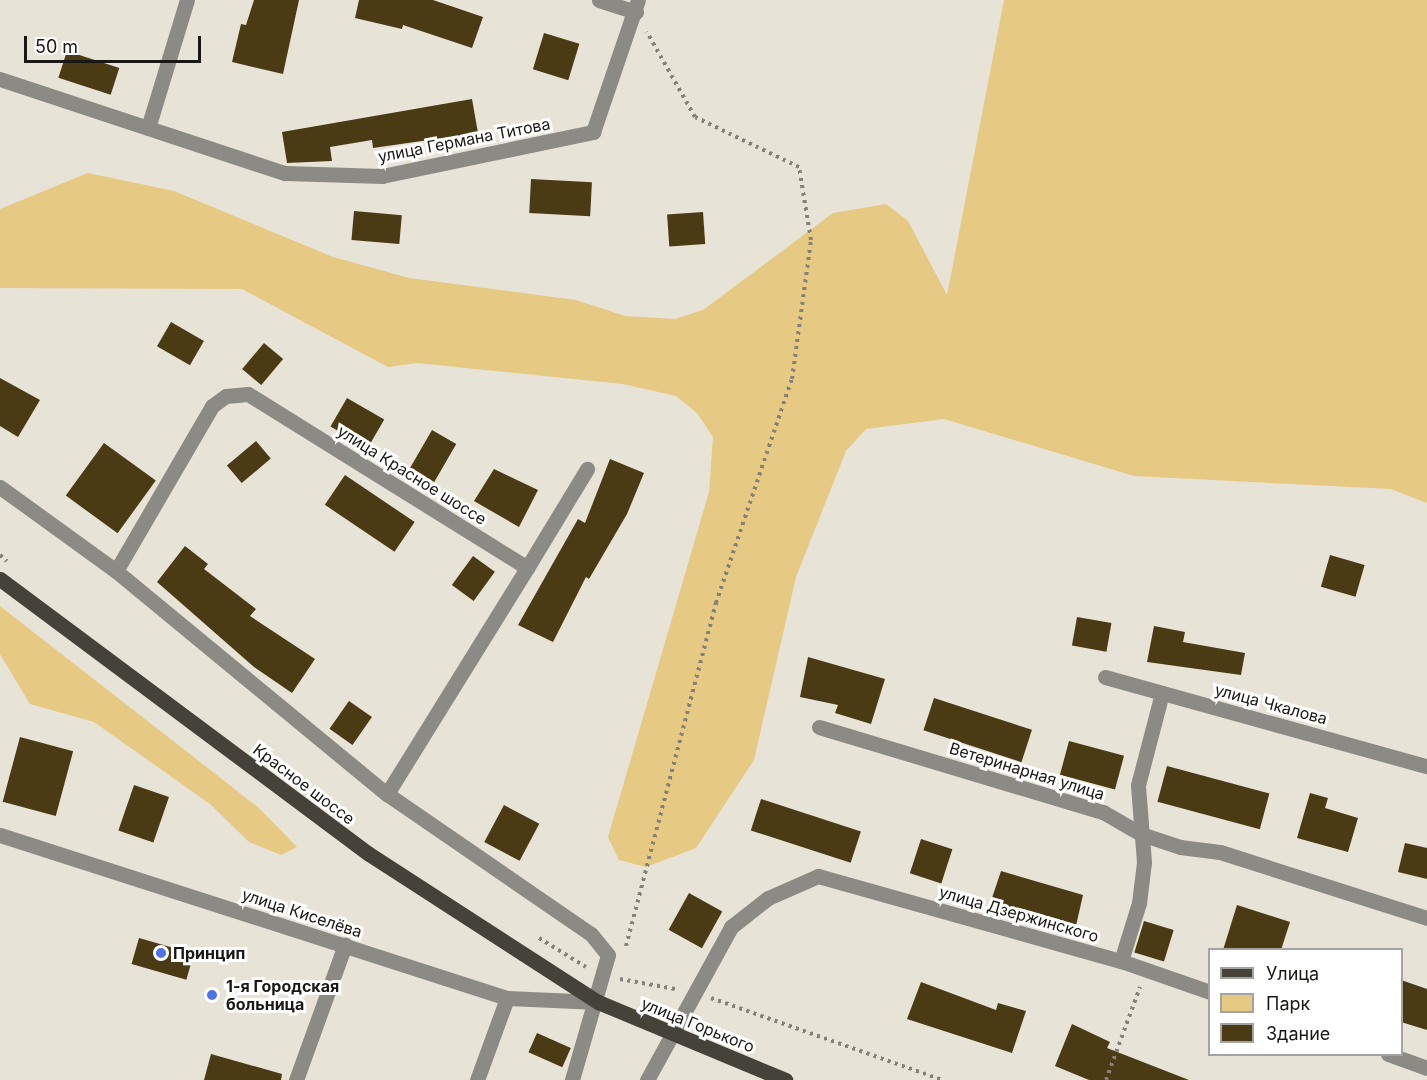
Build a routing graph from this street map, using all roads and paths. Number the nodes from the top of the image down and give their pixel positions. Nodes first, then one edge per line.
1 (187, 0) edge
2 (599, 0) edge
3 (637, 6) edge
4 (0, 79) edge
5 (148, 128) junction
6 (587, 469) dead end
7 (0, 487) edge
8 (0, 555) edge
9 (10, 563) dead end
10 (527, 568) junction
11 (116, 571) junction
12 (0, 579) edge
13 (1106, 677) dead end
14 (1162, 693) junction
15 (819, 727) dead end
16 (1425, 765) edge
17 (387, 794) junction
18 (1141, 834) junction
19 (0, 835) edge
20 (1427, 918) edge
21 (533, 934) dead end
22 (345, 945) junction
23 (623, 956) dead end
24 (1121, 961) junction
25 (620, 968) dead end
26 (1146, 970) junction
27 (610, 978) junction
28 (694, 992) junction
29 (1208, 992) edge
30 (507, 998) junction
31 (598, 1002) junction
32 (670, 1034) junction
33 (1394, 1056) edge
34 (1427, 1068) edge
35 (296, 1080) edge
36 (477, 1080) edge
37 (572, 1080) edge
38 (647, 1080) edge
39 (785, 1080) edge
40 (942, 1080) edge
41 (1106, 1080) edge

1 - 5 street
2 - 3 street
3 - 5 street, улица Германа Титова
3 - 23 path
4 - 5 street, улица Германа Титова
6 - 10 street
7 - 11 street
8 - 9 path
10 - 11 street, улица Красное шоссе
10 - 17 street
11 - 17 street
12 - 31 main road, Красное шоссе
13 - 14 street, улица Чкалова
14 - 16 street, улица Чкалова
14 - 18 street
15 - 18 street, Ветеринарная улица
17 - 27 street
18 - 20 street, Ветеринарная улица
18 - 24 street
19 - 22 street, улица Киселёва
21 - 27 path
22 - 30 street, улица Киселёва
22 - 35 street
24 - 26 street, улица Дзержинского
24 - 28 street, улица Дзержинского
25 - 27 path
26 - 29 street, улица Дзержинского
26 - 41 path
27 - 28 path
27 - 31 street
28 - 32 street
28 - 40 path
30 - 31 street, улица Киселёва
30 - 36 street
31 - 32 main road, улица Горького
31 - 37 street
32 - 38 street
32 - 39 main road, улица Горького
33 - 34 street

